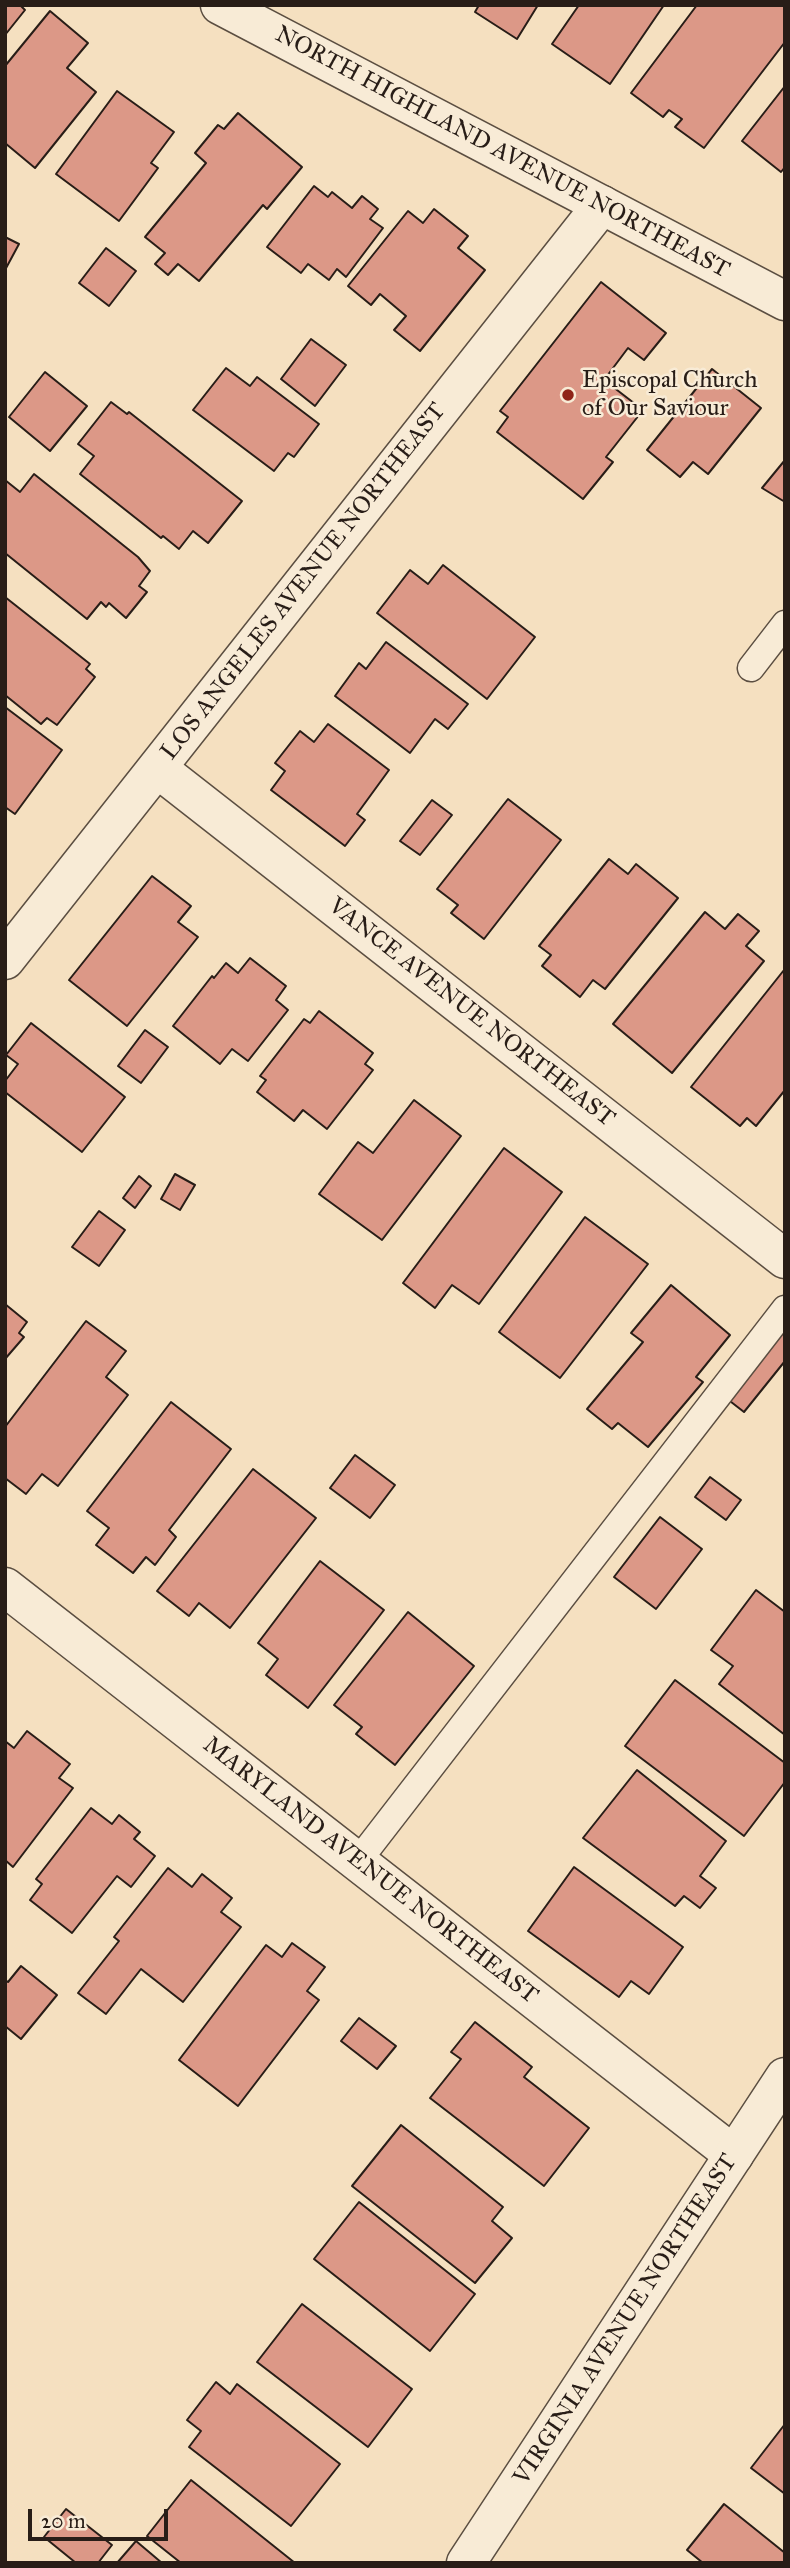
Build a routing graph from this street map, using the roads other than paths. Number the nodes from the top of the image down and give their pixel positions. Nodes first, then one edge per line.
1 (220, 5) edge
2 (602, 205) junction
3 (785, 301) edge
4 (785, 624) edge
5 (751, 668) dead end
6 (157, 768) junction
7 (5, 960) edge
8 (785, 1259) edge
9 (785, 1309) edge
10 (5, 1587) edge
11 (358, 1861) junction
12 (785, 2077) edge
13 (734, 2155) junction
14 (466, 2563) edge

1 - 2 street, NORTH HIGHLAND AVENUE NORTHEAST
2 - 3 street, NORTH HIGHLAND AVENUE NORTHEAST
2 - 6 street, LOS ANGELES AVENUE NORTHEAST
4 - 5 lane
6 - 7 street, LOS ANGELES AVENUE NORTHEAST
6 - 8 street, VANCE AVENUE NORTHEAST
9 - 11 lane
10 - 11 street, MARYLAND AVENUE NORTHEAST
11 - 13 street, MARYLAND AVENUE NORTHEAST
12 - 13 street, VIRGINIA AVENUE NORTHEAST
13 - 14 street, VIRGINIA AVENUE NORTHEAST

